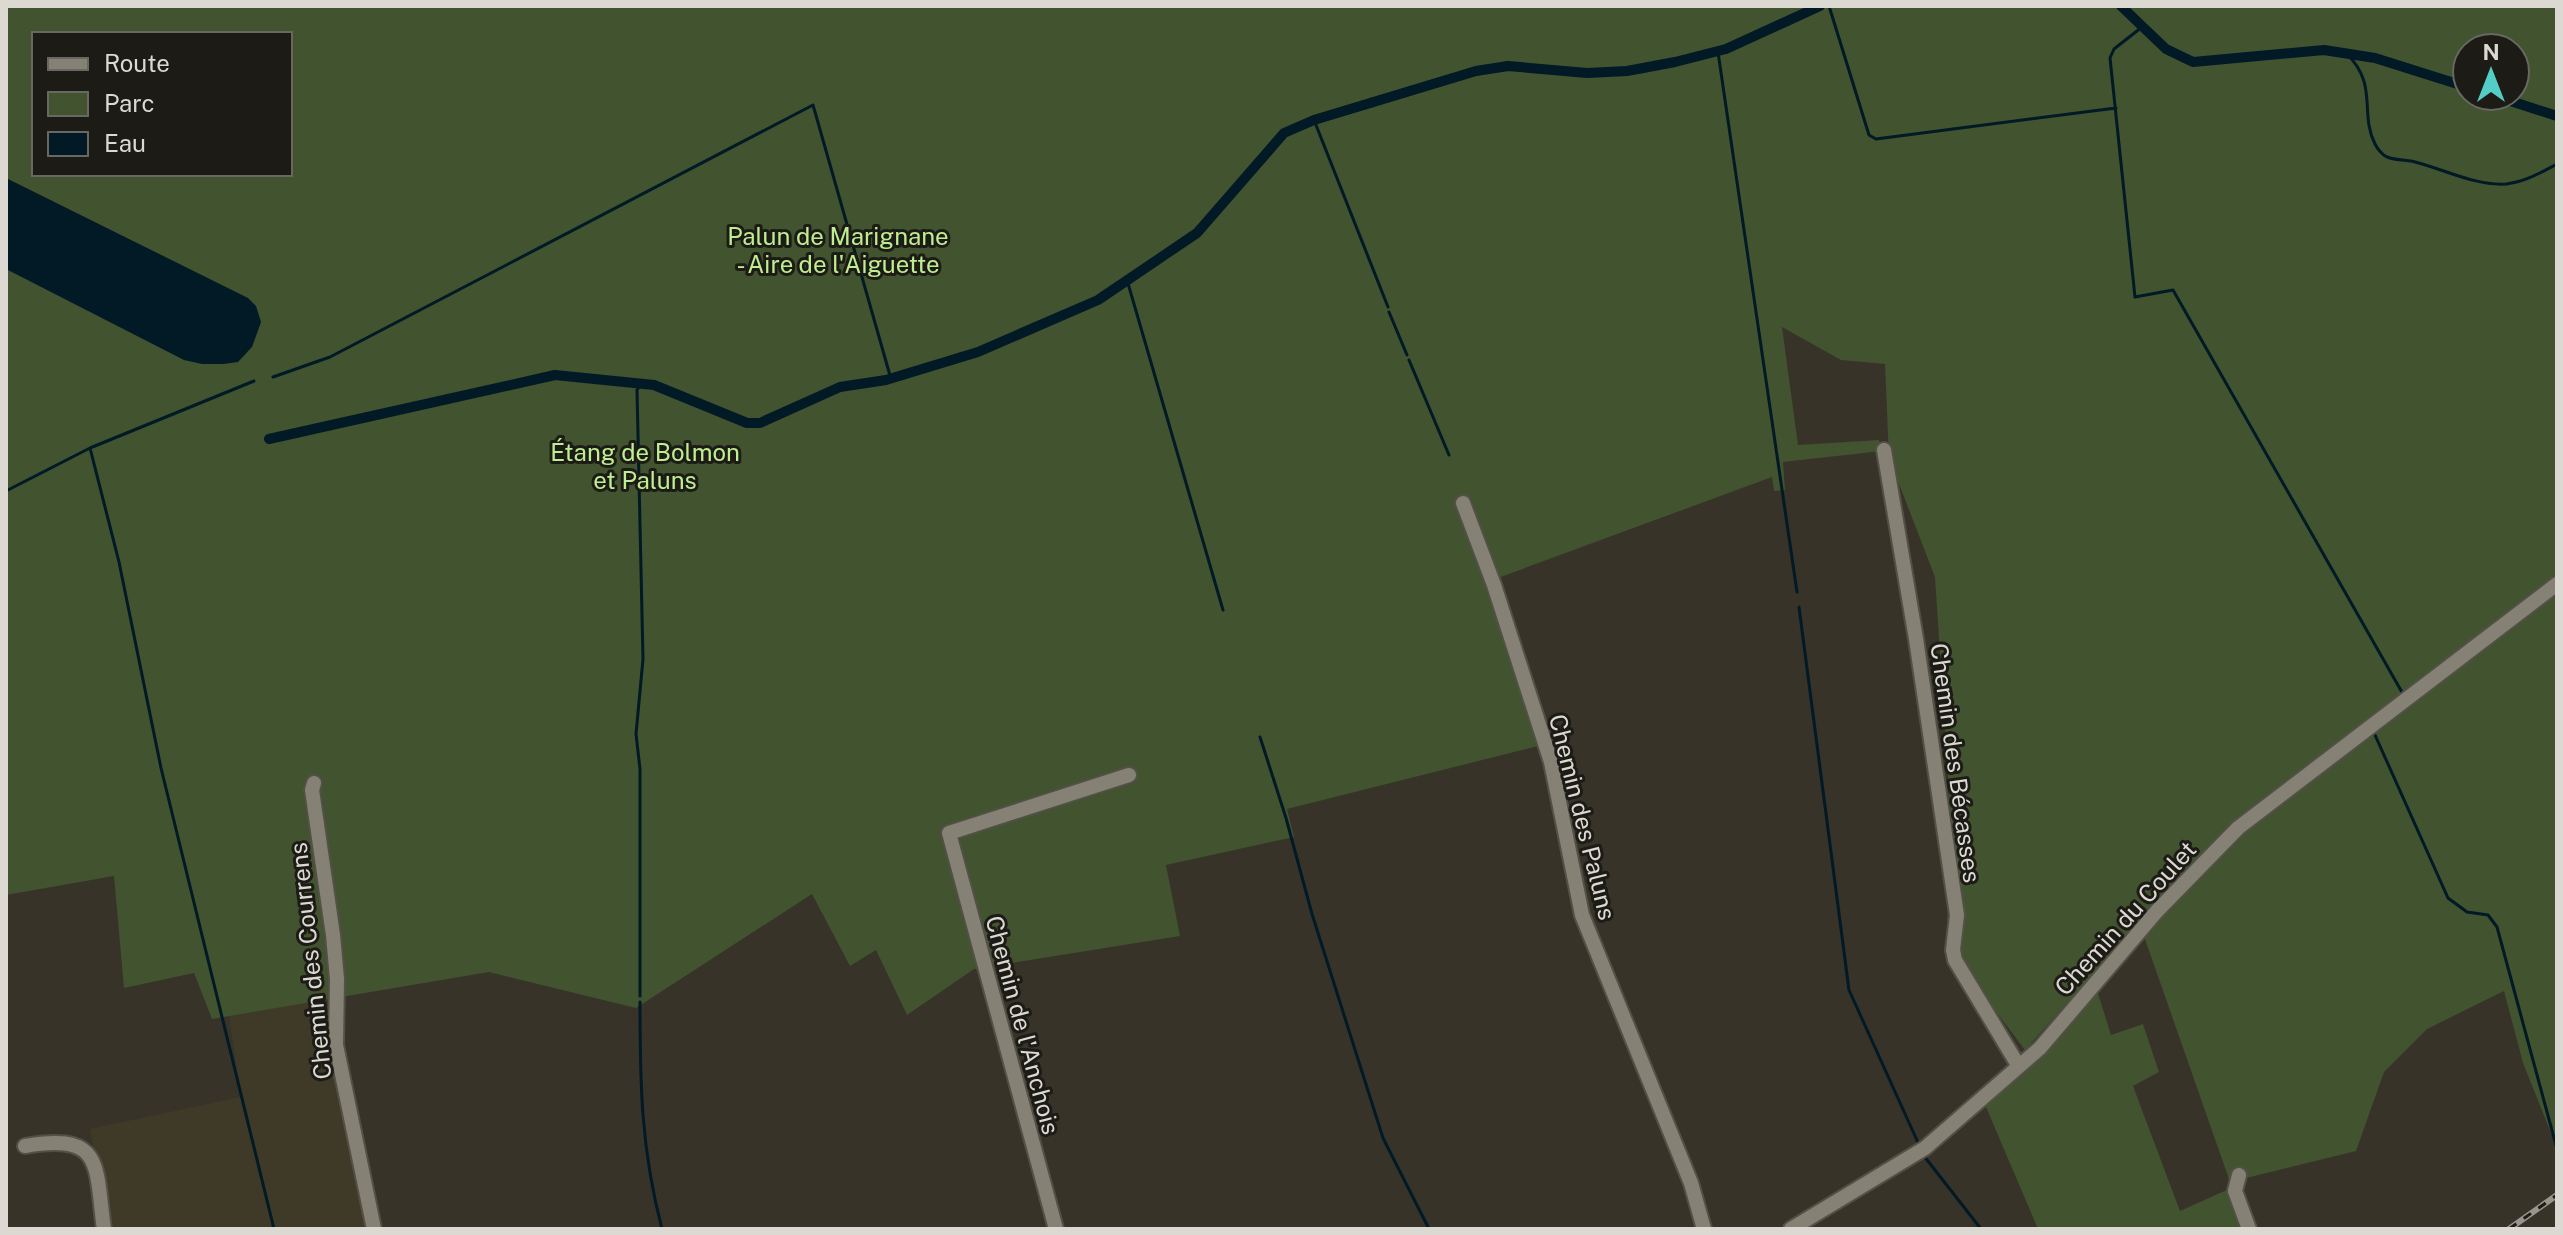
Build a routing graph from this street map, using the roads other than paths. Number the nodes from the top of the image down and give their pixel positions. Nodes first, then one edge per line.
1 (1884, 450) dead end
2 (1463, 503) dead end
3 (2557, 584) edge
4 (1129, 775) dead end
5 (314, 783) dead end
6 (2018, 1065) junction
7 (25, 1146) dead end
8 (2239, 1175) dead end
9 (104, 1229) edge
10 (374, 1229) edge
11 (1056, 1229) edge
12 (1704, 1229) edge
13 (1791, 1229) edge
14 (2249, 1229) edge

1 - 6 street, Chemin des Bécasses
2 - 12 street, Chemin des Paluns
3 - 6 street, Chemin du Coulet
4 - 11 street, Chemin de l'Anchois
5 - 10 street, Chemin des Courrens
6 - 13 street, Chemin du Coulet
7 - 9 street
8 - 14 street

